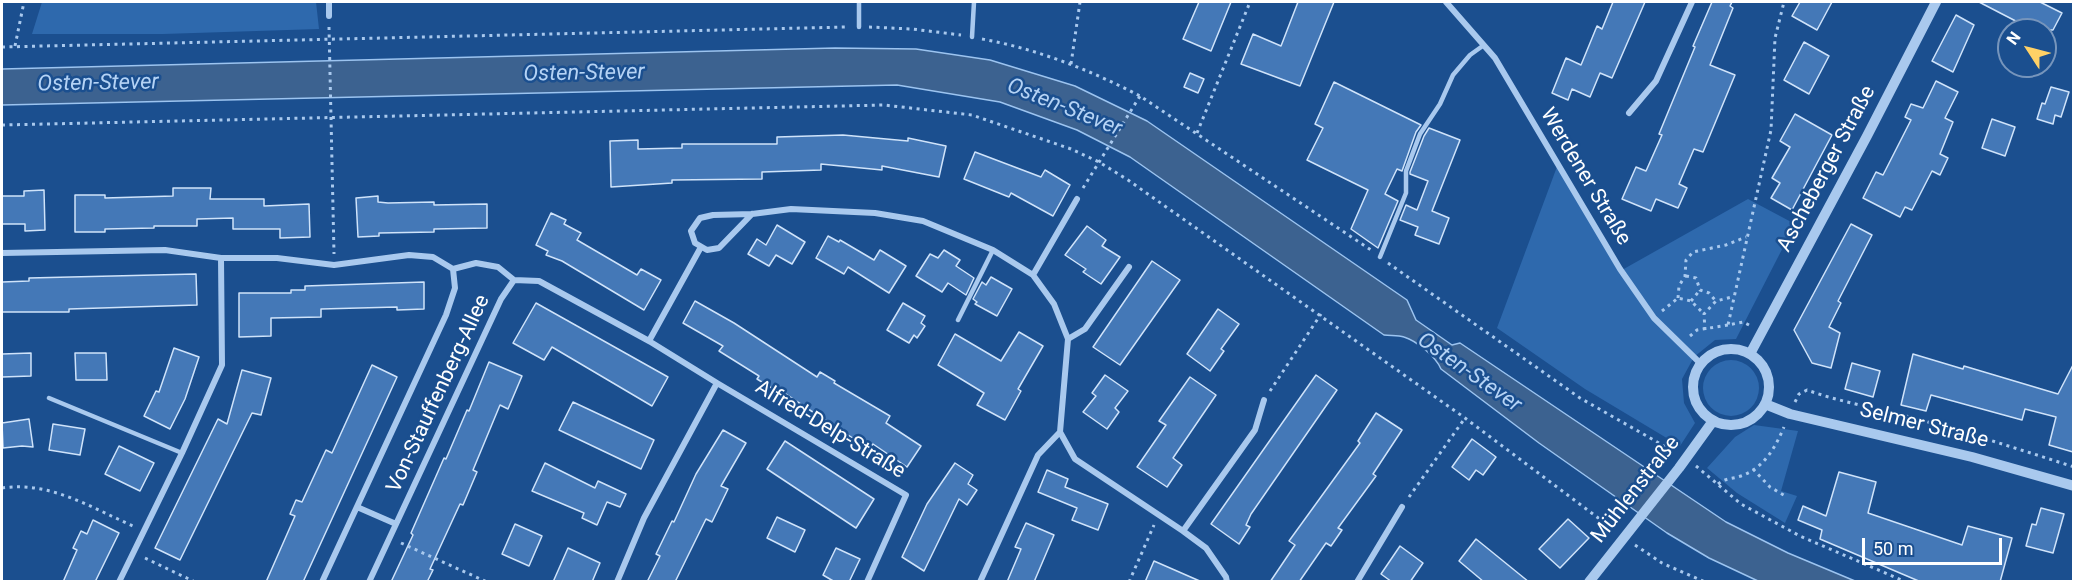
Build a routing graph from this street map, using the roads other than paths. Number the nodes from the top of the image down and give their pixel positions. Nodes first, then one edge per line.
1 (329, 2) edge
2 (859, 2) edge
3 (974, 2) edge
4 (1446, 2) edge
5 (1692, 2) edge
6 (1936, 2) edge
7 (329, 16) dead end
8 (859, 27) road end
9 (972, 37) road end
10 (1484, 45) junction
11 (1629, 113) dead end
12 (1077, 199) road end
13 (752, 214) junction
14 (701, 247) junction
15 (993, 250) junction
16 (2, 253) edge
17 (1380, 257) road end
18 (221, 258) junction
19 (1129, 267) dead end
20 (453, 269) junction
21 (1033, 275) junction
22 (514, 280) junction
23 (958, 320) dead end
24 (1068, 339) junction
25 (649, 341) junction
26 (1750, 354) junction
27 (1701, 364) junction
28 (717, 383) junction
29 (49, 398) dead end
30 (1264, 400) road end
31 (1766, 405) junction
32 (1713, 421) junction
33 (1060, 432) junction
34 (182, 453) junction
35 (2073, 486) edge
36 (357, 507) junction
37 (1402, 507) road end
38 (396, 524) junction
39 (1183, 531) junction
40 (119, 582) edge
41 (322, 582) edge
42 (369, 582) edge
43 (617, 582) edge
44 (867, 582) edge
45 (980, 582) edge
46 (1227, 582) edge
47 (1357, 582) edge
48 (1589, 582) edge

1 - 7 street
2 - 8 lane
3 - 9 lane
4 - 10 street, Werdener Straße
5 - 11 street
6 - 26 street, Ascheberger Straße
10 - 17 lane
10 - 27 street, Werdener Straße
12 - 21 street
13 - 14 street
13 - 14 street
13 - 15 street
14 - 25 street
15 - 21 street
15 - 23 lane
16 - 18 street
18 - 20 street
18 - 34 street
19 - 24 street
20 - 22 street
20 - 36 street, Von-Stauffenberg-Allee
21 - 24 street
22 - 25 street
22 - 38 street, Von-Stauffenberg-Allee
24 - 33 street
25 - 28 street
26 - 27 street
26 - 31 street
27 - 32 street
28 - 43 street
28 - 44 street, Alfred-Delp-Straße
29 - 34 lane
30 - 39 street
31 - 32 street
31 - 35 street, Selmer Straße
32 - 48 street, Mühlenstraße
33 - 39 street
33 - 45 street
34 - 40 street
36 - 38 street, Von-Stauffenberg-Allee
36 - 41 street, Von-Stauffenberg-Allee
37 - 47 street
38 - 42 street, Von-Stauffenberg-Allee
39 - 46 street

